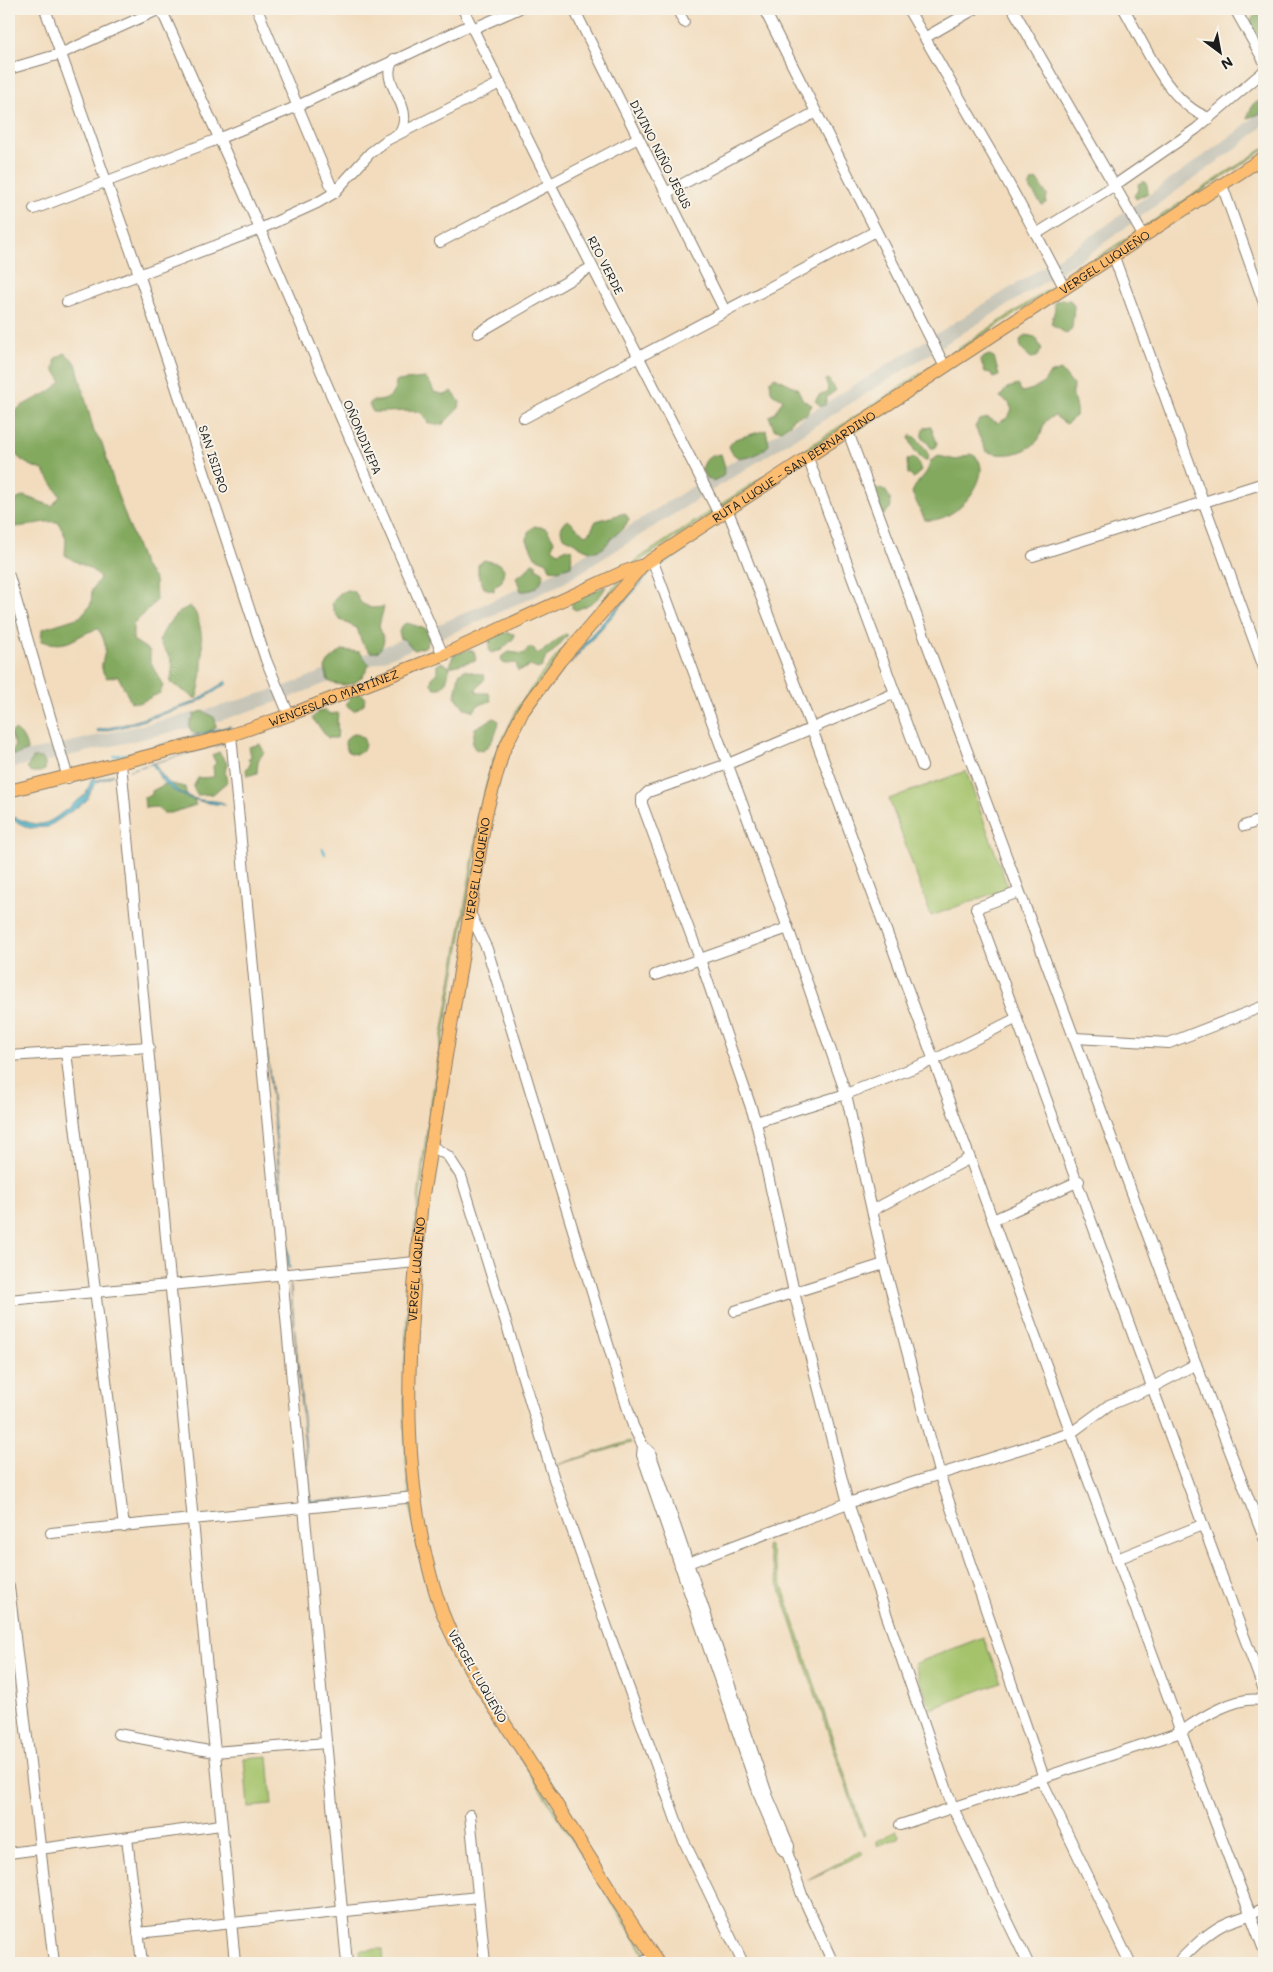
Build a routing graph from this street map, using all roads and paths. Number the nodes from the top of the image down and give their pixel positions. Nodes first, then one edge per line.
1 (45, 9) edge
2 (160, 9) edge
3 (257, 9) edge
4 (462, 9) edge
5 (518, 9) edge
6 (574, 9) edge
7 (677, 9) edge
8 (764, 9) edge
9 (908, 9) edge
10 (976, 9) edge
11 (1013, 9) edge
12 (1124, 9) edge
13 (1235, 9) edge
14 (684, 22) dead end
15 (471, 27) junction
16 (926, 37) junction
17 (60, 54) junction
18 (394, 59) junction
19 (1264, 60) edge
20 (9, 69) edge
21 (1264, 71) edge
22 (500, 83) junction
23 (298, 106) junction
24 (816, 112) junction
25 (1209, 118) junction
26 (400, 133) junction
27 (638, 138) junction
28 (218, 139) junction
29 (1264, 157) edge
30 (106, 181) junction
31 (550, 184) junction
32 (1115, 185) junction
33 (1222, 185) junction
34 (334, 193) junction
35 (666, 193) junction
36 (34, 209) dead end
37 (260, 229) junction
38 (876, 231) junction
39 (1036, 234) junction
40 (1144, 236) junction
41 (440, 242) dead end
42 (1114, 257) junction
43 (592, 267) junction
44 (139, 274) junction
45 (1065, 289) junction
46 (67, 302) dead end
47 (1264, 304) edge
48 (726, 311) junction
49 (478, 334) dead end
50 (639, 357) junction
51 (945, 366) junction
52 (524, 418) dead end
53 (848, 432) junction
54 (808, 458) junction
55 (1264, 483) edge
56 (1204, 502) junction
57 (724, 514) junction
58 (1033, 556) dead end
59 (647, 562) junction
60 (9, 576) edge
61 (443, 654) junction
62 (1264, 668) edge
63 (895, 693) junction
64 (289, 715) junction
65 (812, 729) junction
66 (231, 735) junction
67 (121, 764) junction
68 (728, 764) junction
69 (922, 766) dead end
70 (68, 778) junction
71 (9, 791) edge
72 (1264, 819) edge
73 (1244, 826) dead end
74 (1019, 892) junction
75 (470, 913) junction
76 (788, 928) junction
77 (700, 959) junction
78 (655, 975) dead end
79 (1264, 1006) edge
80 (1018, 1018) junction
81 (1074, 1038) junction
82 (148, 1046) junction
83 (66, 1052) junction
84 (9, 1056) edge
85 (934, 1060) junction
86 (846, 1094) junction
87 (756, 1122) junction
88 (430, 1145) junction
89 (970, 1158) junction
90 (1079, 1181) junction
91 (872, 1210) junction
92 (993, 1220) junction
93 (416, 1262) junction
94 (884, 1264) junction
95 (281, 1274) junction
96 (171, 1285) junction
97 (94, 1291) junction
98 (794, 1292) junction
99 (9, 1300) edge
100 (735, 1311) dead end
101 (1196, 1364) junction
102 (1151, 1388) junction
103 (1071, 1432) junction
104 (940, 1476) junction
105 (415, 1498) junction
106 (848, 1503) junction
107 (303, 1509) junction
108 (193, 1520) junction
109 (1202, 1525) junction
110 (124, 1526) junction
111 (51, 1534) dead end
112 (1264, 1538) edge
113 (1117, 1559) junction
114 (684, 1564) junction
115 (9, 1587) edge
116 (1264, 1690) edge
117 (1264, 1701) edge
118 (1181, 1732) junction
119 (118, 1734) dead end
120 (326, 1743) junction
121 (214, 1752) junction
122 (1042, 1779) junction
123 (953, 1808) junction
124 (470, 1815) dead end
125 (221, 1825) junction
126 (900, 1825) dead end
127 (127, 1838) junction
128 (38, 1849) junction
129 (9, 1853) edge
130 (478, 1897) junction
131 (1264, 1908) edge
132 (342, 1911) junction
133 (1251, 1916) junction
134 (231, 1923) junction
135 (138, 1933) junction
136 (1264, 1950) edge
137 (656, 1961) edge
138 (54, 1963) edge
139 (142, 1963) edge
140 (234, 1963) edge
141 (347, 1963) edge
142 (484, 1963) edge
143 (640, 1963) edge
144 (743, 1963) edge
145 (833, 1963) edge
146 (1028, 1963) edge
147 (1130, 1963) edge
148 (1177, 1963) edge

1 - 17 street, SAN ISIDRO
2 - 17 street
2 - 28 street, OÑONDIVEPA
3 - 23 street
4 - 15 street, RIO VERDE
5 - 15 street
6 - 27 street, DIVINO NIÑO JESUS
7 - 14 street
8 - 24 street
9 - 16 street
10 - 16 street
11 - 32 street
12 - 25 street
13 - 19 street
15 - 18 street
15 - 22 street, RIO VERDE
16 - 39 street
17 - 20 street
17 - 30 street, SAN ISIDRO
18 - 23 street
18 - 26 street
21 - 25 street
22 - 26 street
22 - 31 street, RIO VERDE
23 - 28 street
23 - 34 street
24 - 35 street
24 - 38 street
25 - 32 street
26 - 34 street
27 - 31 street
27 - 35 street, DIVINO NIÑO JESUS
28 - 30 street
28 - 37 street, OÑONDIVEPA
29 - 33 main road, VERGEL LUQUEÑO
30 - 36 street
30 - 44 street, SAN ISIDRO
31 - 41 street
31 - 43 street, RIO VERDE
32 - 39 street
32 - 40 street
33 - 40 main road, VERGEL LUQUEÑO
33 - 47 street
34 - 37 street
35 - 48 street, DIVINO NIÑO JESUS
37 - 44 street
37 - 61 street, OÑONDIVEPA
38 - 48 street
38 - 51 street
39 - 45 street
40 - 42 main road, VERGEL LUQUEÑO
42 - 45 main road, VERGEL LUQUEÑO
42 - 56 street
43 - 49 street
43 - 50 street, RIO VERDE
44 - 46 street
44 - 64 street, SAN ISIDRO
45 - 51 main road, VERGEL LUQUEÑO
48 - 50 street
50 - 52 street
50 - 57 street, RIO VERDE
51 - 53 main road, RUTA LUQUE - SAN BERNARDINO
53 - 54 main road, RUTA LUQUE - SAN BERNARDINO
53 - 74 street
54 - 57 main road, RUTA LUQUE - SAN BERNARDINO
54 - 63 street
55 - 56 street
56 - 58 street
56 - 62 street
57 - 59 main road, RUTA LUQUE - SAN BERNARDINO
57 - 65 street, RIO VERDE
59 - 61 main road, WENCESLAO MARTÍNEZ
59 - 68 street
59 - 75 main road, VERGEL LUQUEÑO
60 - 70 street
61 - 64 main road, WENCESLAO MARTÍNEZ
63 - 65 street
63 - 69 street
64 - 66 main road, WENCESLAO MARTÍNEZ
65 - 68 street
65 - 85 street, RIO VERDE
66 - 67 main road, WENCESLAO MARTÍNEZ
66 - 95 street
67 - 70 main road, WENCESLAO MARTÍNEZ
67 - 82 street
68 - 76 street
68 - 77 street
70 - 71 main road, WENCESLAO MARTÍNEZ
72 - 73 street
74 - 80 street
74 - 81 street
75 - 88 main road, VERGEL LUQUEÑO
75 - 114 street
76 - 77 street
76 - 86 street
77 - 78 street
77 - 87 street
79 - 81 street
80 - 85 street
80 - 90 street
81 - 101 street
82 - 83 street
82 - 96 street
83 - 84 street
83 - 97 street
85 - 86 street
85 - 89 street, RIO VERDE
86 - 87 street
86 - 91 street
87 - 98 street
88 - 93 main road, VERGEL LUQUEÑO
88 - 144 street
89 - 91 street
89 - 92 street, RIO VERDE
90 - 92 street
90 - 102 street
91 - 94 street
92 - 103 street, RIO VERDE
93 - 95 street
93 - 105 main road, VERGEL LUQUEÑO
94 - 98 street
94 - 104 street
95 - 96 street
95 - 107 street
96 - 97 street
96 - 108 street
97 - 99 street
97 - 110 street
98 - 100 street
98 - 106 street
101 - 102 street
101 - 112 street
102 - 103 street
102 - 109 street
103 - 104 street
103 - 113 street, RIO VERDE
104 - 106 street
104 - 122 street
105 - 107 street
105 - 137 main road, VERGEL LUQUEÑO
106 - 114 street
106 - 123 street
107 - 108 street
107 - 120 street
108 - 110 street
108 - 121 street
109 - 113 street
109 - 116 street
110 - 111 street
113 - 118 street, RIO VERDE
114 - 145 street
115 - 128 street
117 - 118 street
118 - 122 street
118 - 133 street, RIO VERDE
119 - 121 street
120 - 121 street
120 - 132 street
121 - 125 street
122 - 123 street
122 - 147 street
123 - 126 street
123 - 146 street
124 - 130 street
125 - 127 street
125 - 134 street
127 - 128 street
127 - 135 street
128 - 129 street
128 - 138 street
130 - 132 street
130 - 142 street
131 - 133 street
132 - 134 street
132 - 141 street
133 - 136 street, RIO VERDE
133 - 148 street
134 - 135 street
134 - 140 street
135 - 139 street
137 - 143 street

